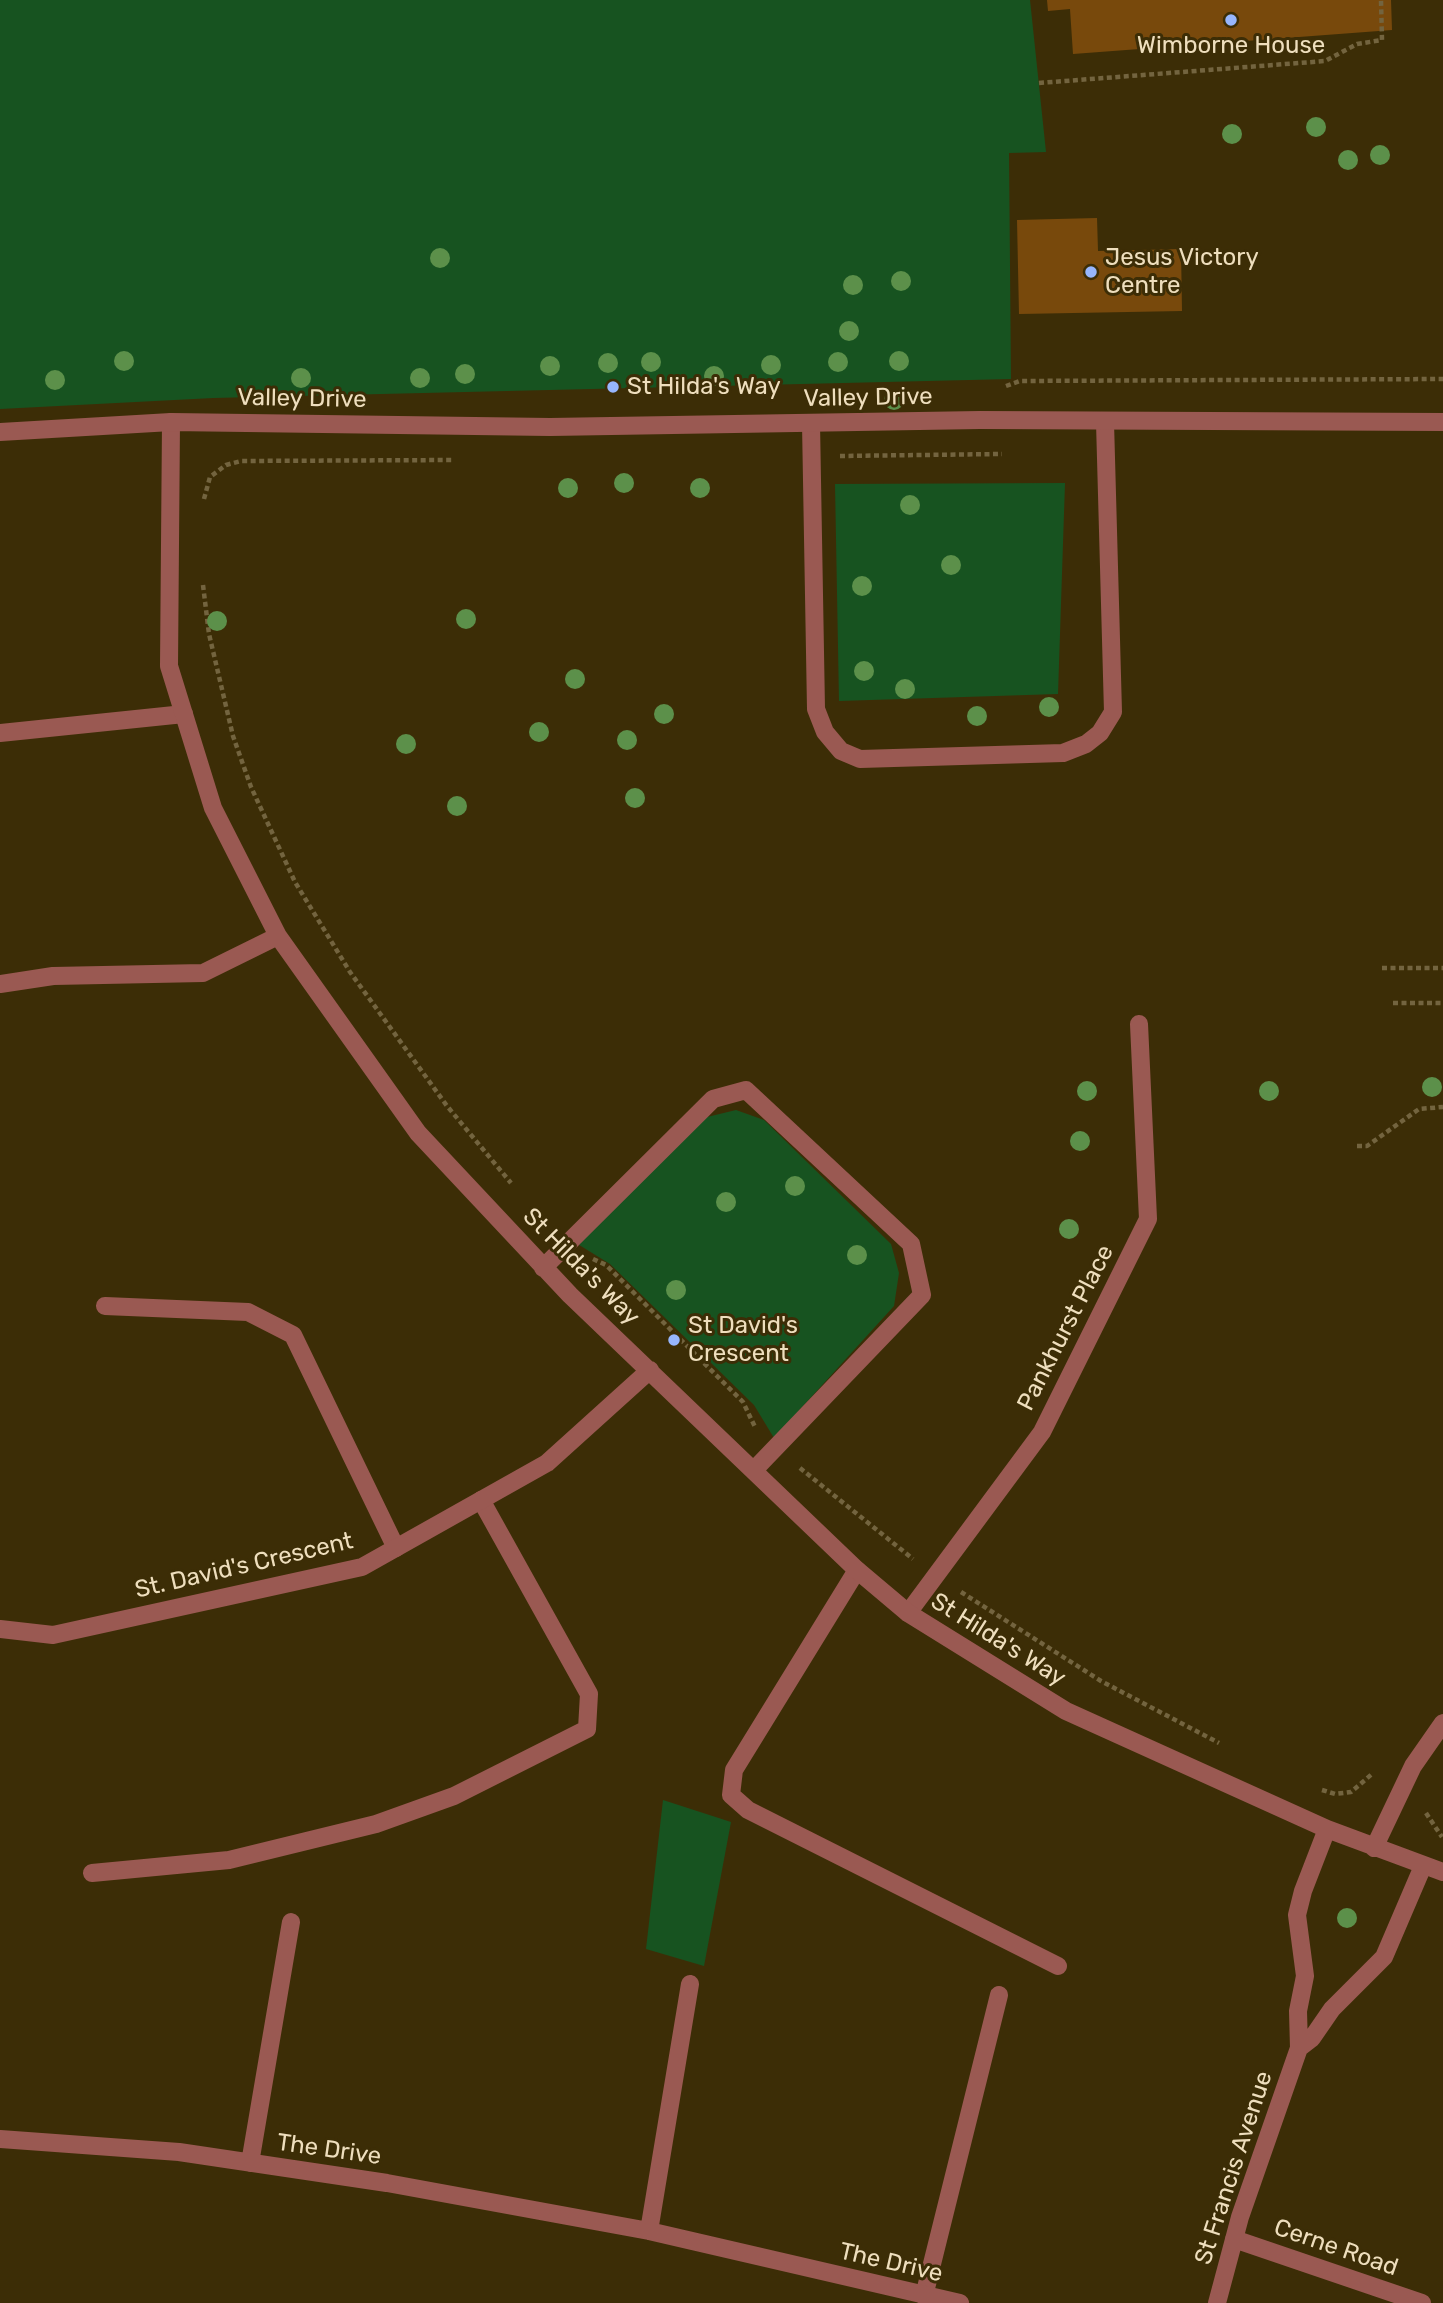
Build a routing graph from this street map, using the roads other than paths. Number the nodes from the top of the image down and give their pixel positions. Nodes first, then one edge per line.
1 (171, 422) junction
2 (1105, 422) junction
3 (1443, 422) edge
4 (811, 423) junction
5 (0, 432) edge
6 (184, 714) junction
7 (0, 733) edge
8 (278, 936) junction
9 (0, 984) edge
10 (1139, 1024) dead end
11 (543, 1268) junction
12 (105, 1306) dead end
13 (650, 1370) junction
14 (754, 1470) junction
15 (481, 1500) junction
16 (396, 1548) junction
17 (857, 1570) junction
18 (908, 1613) junction
19 (0, 1629) edge
20 (1443, 1723) edge
21 (1327, 1829) junction
22 (1374, 1848) junction
23 (1423, 1866) junction
24 (1443, 1872) edge
25 (92, 1873) dead end
26 (291, 1922) dead end
27 (1058, 1966) dead end
28 (691, 1984) dead end
29 (999, 1995) dead end
30 (1299, 2048) junction
31 (0, 2139) edge
32 (250, 2163) junction
33 (649, 2231) junction
34 (1234, 2239) junction
35 (923, 2296) junction
36 (960, 2303) edge
37 (1217, 2303) edge
38 (1422, 2303) edge

1 - 4 street, Valley Drive
1 - 5 street, Valley Drive
1 - 6 street, St Hilda's Way
2 - 3 street, Valley Drive
2 - 4 street, Valley Drive
2 - 4 street
6 - 7 street
6 - 8 street, St Hilda's Way
8 - 9 street
8 - 11 street, St Hilda's Way
10 - 18 street, Pankhurst Place
11 - 13 street, St Hilda's Way
11 - 14 street
12 - 16 street
13 - 14 street, St Hilda's Way
13 - 15 street, St. David's Crescent
14 - 17 street, St Hilda's Way
15 - 16 street, St. David's Crescent
15 - 25 street
16 - 19 street, St. David's Crescent
17 - 18 street, St Hilda's Way
17 - 27 street
18 - 21 street, St Hilda's Way
20 - 22 street
21 - 22 street, St Hilda's Way
21 - 30 street, St Francis Avenue
22 - 23 street, St Hilda's Way
23 - 24 street, St Hilda's Way
23 - 30 street, St Francis Avenue
26 - 32 street
28 - 33 street
29 - 35 street
30 - 34 street, St Francis Avenue
31 - 32 street, The Drive
32 - 33 street, The Drive
33 - 35 street, The Drive
34 - 37 street, St Francis Avenue
34 - 38 street, Cerne Road
35 - 36 street, The Drive

